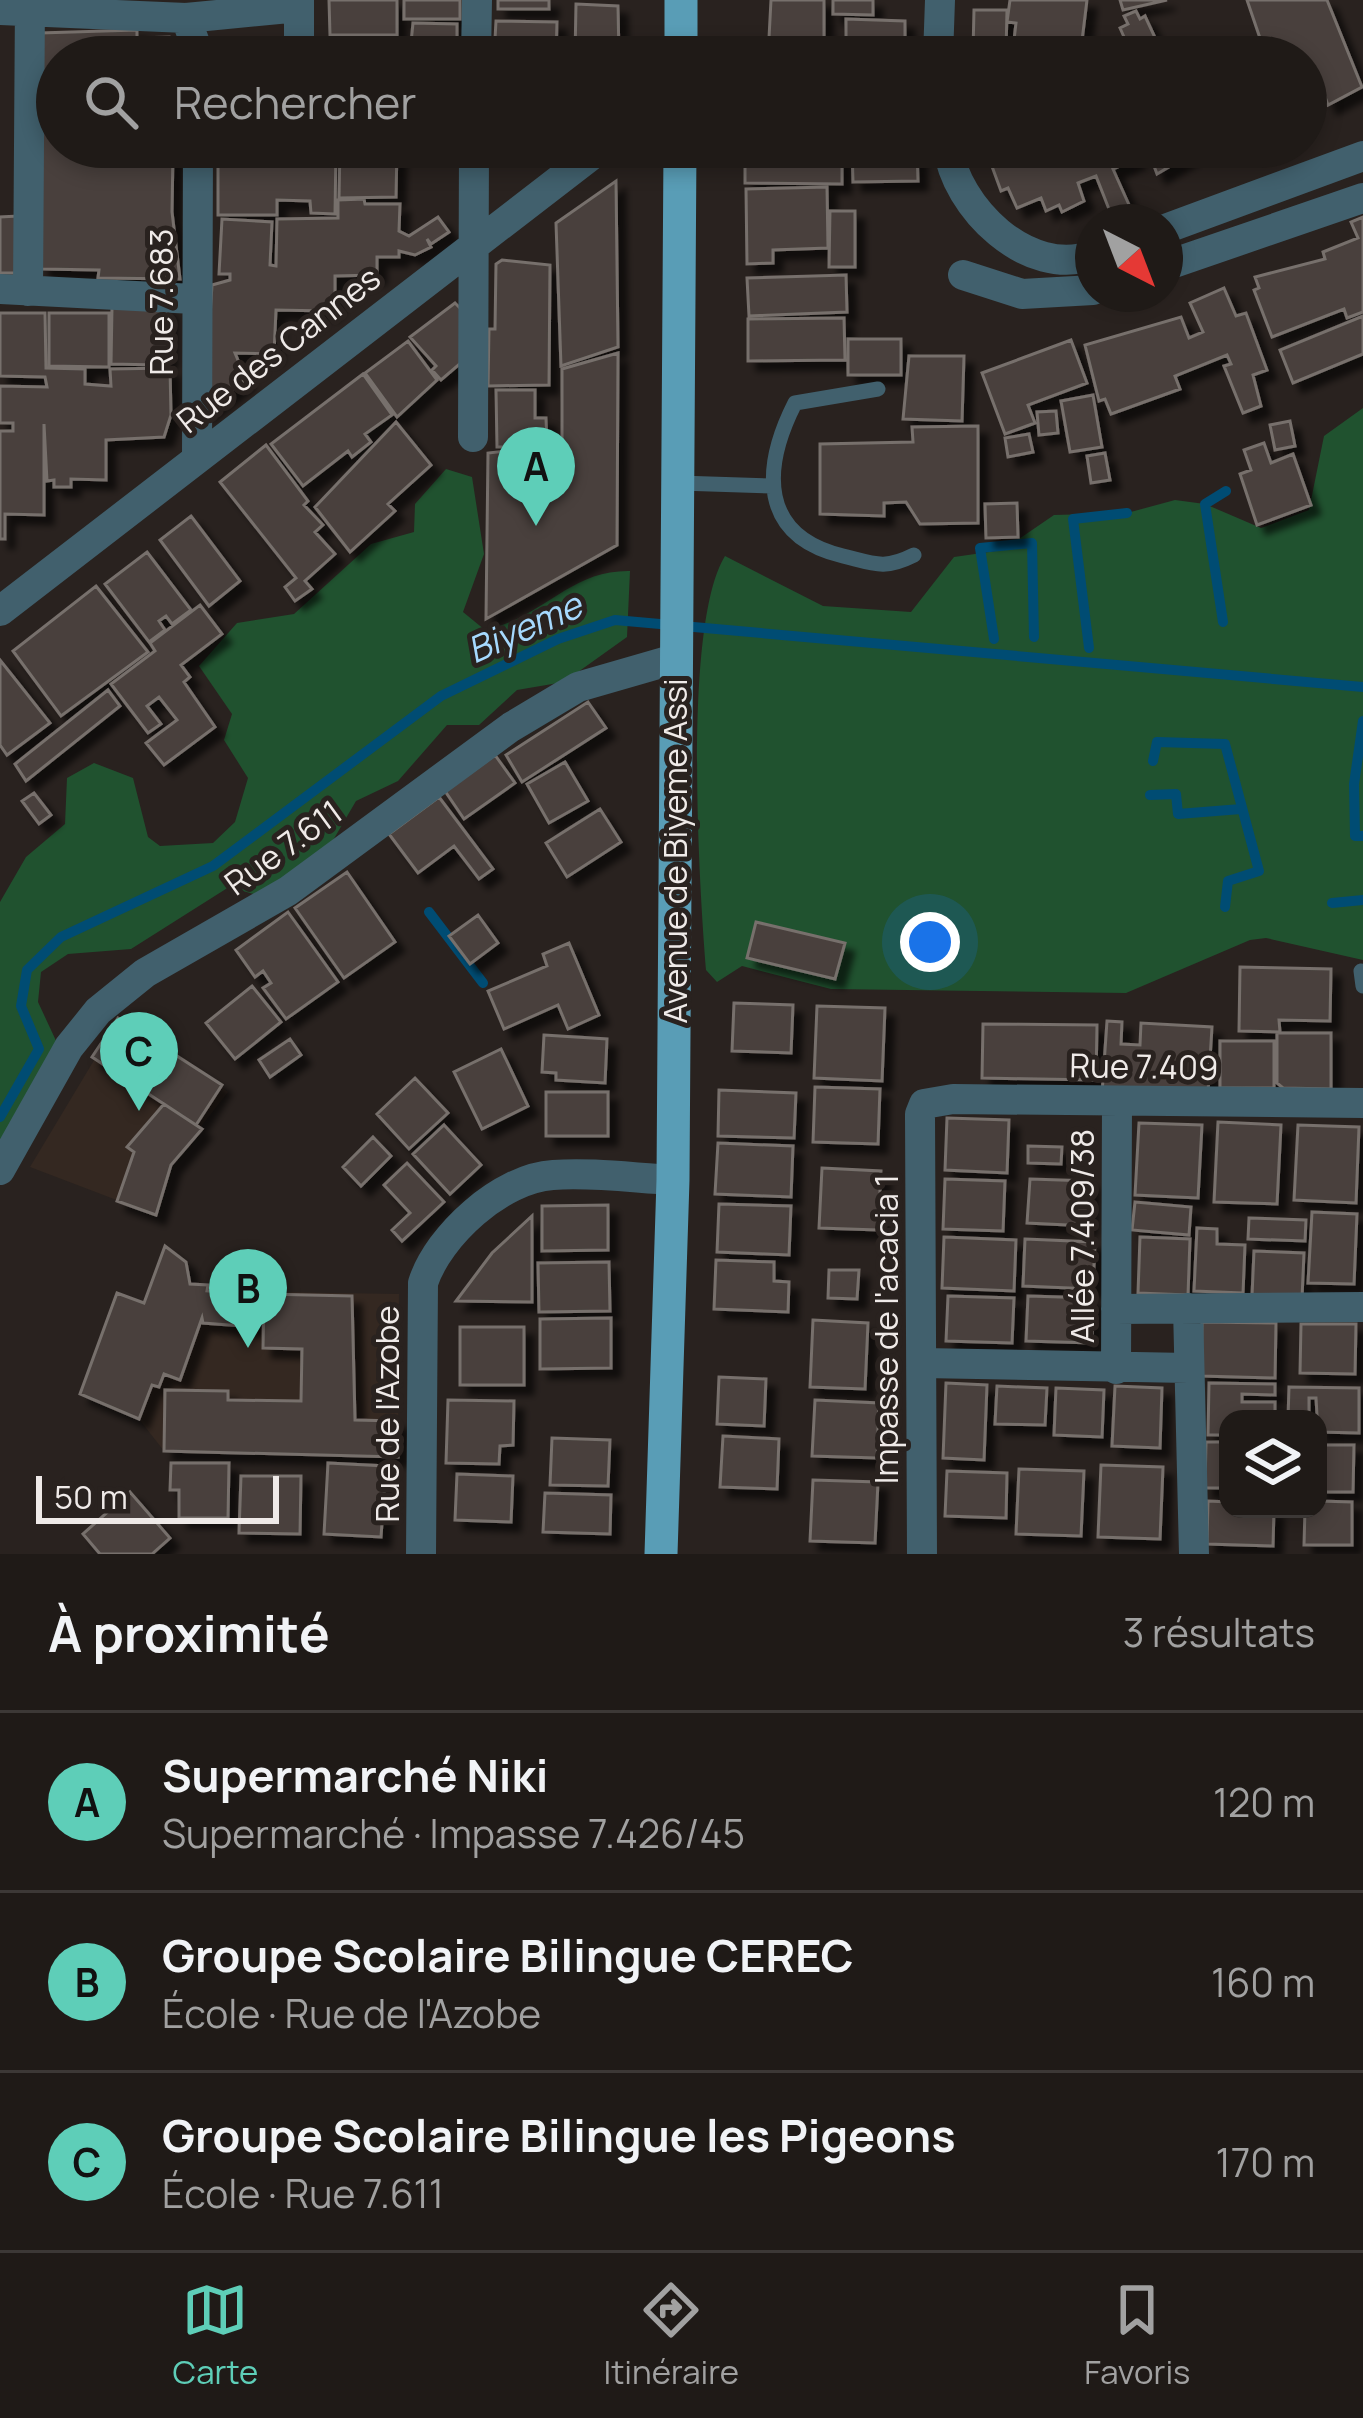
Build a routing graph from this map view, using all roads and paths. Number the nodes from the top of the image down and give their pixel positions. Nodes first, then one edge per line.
1 (477, 0) edge
2 (681, 0) edge
3 (940, 0) edge
4 (299, 4) edge
5 (20, 7) edge
6 (186, 18) junction
7 (192, 36) edge
8 (299, 36) edge
9 (476, 36) edge
10 (681, 36) edge
11 (939, 36) edge
12 (1363, 156) edge
13 (197, 168) edge
14 (474, 168) edge
15 (573, 168) edge
16 (680, 168) edge
17 (950, 168) edge
18 (1363, 198) edge
19 (1183, 222) edge
20 (472, 242) junction
21 (1075, 256) edge
22 (1183, 260) edge
23 (963, 275) dead end
24 (14, 290) edge
25 (1075, 291) edge
26 (194, 299) junction
27 (878, 389) dead end
28 (473, 437) dead end
29 (197, 457) junction
30 (676, 483) junction
31 (772, 486) junction
32 (914, 555) dead end
33 (0, 610) edge
34 (675, 647) junction
35 (1117, 1103) junction
36 (1363, 1103) edge
37 (924, 1104) joint
38 (0, 1170) edge
39 (673, 1180) junction
40 (1363, 1307) edge
41 (1188, 1308) junction
42 (1116, 1309) junction
43 (923, 1363) junction
44 (1188, 1368) junction
45 (1116, 1369) junction
46 (422, 1554) edge
47 (661, 1554) edge
48 (922, 1554) edge
49 (1194, 1554) edge

1 - 9 street
2 - 10 main road
3 - 11 street
4 - 6 street
4 - 8 street
5 - 6 street
5 - 24 street
6 - 7 street
12 - 19 street
13 - 26 street, Rue 7.683
14 - 20 street
15 - 20 street, Rue des Cannes
16 - 30 main road, Avenue de Biyeme Assi
17 - 21 street
18 - 22 street
20 - 28 street
20 - 29 street, Rue des Cannes
23 - 25 street
24 - 26 street
26 - 29 street, Rue 7.683
27 - 31 lane
29 - 33 street, Rue des Cannes
30 - 31 lane
30 - 34 main road, Avenue de Biyeme Assi
31 - 32 lane
34 - 38 street, Rue 7.611
34 - 39 main road, Avenue de Biyeme Assi
35 - 36 street, Rue 7.409
35 - 37 street, Rue 7.409
35 - 42 street, Allée 7.409/38
37 - 43 street, Impasse de l'acacia 1
39 - 46 street, Rue de l'Azobe
39 - 47 main road, Avenue de Biyeme Assi
40 - 41 street
41 - 42 street
41 - 44 street
42 - 45 street, Allée 7.409/38
43 - 45 street, Allée 7.409/38
43 - 48 street, Impasse de l'acacia 1
44 - 45 street, Allée 7.409/38
44 - 49 street

